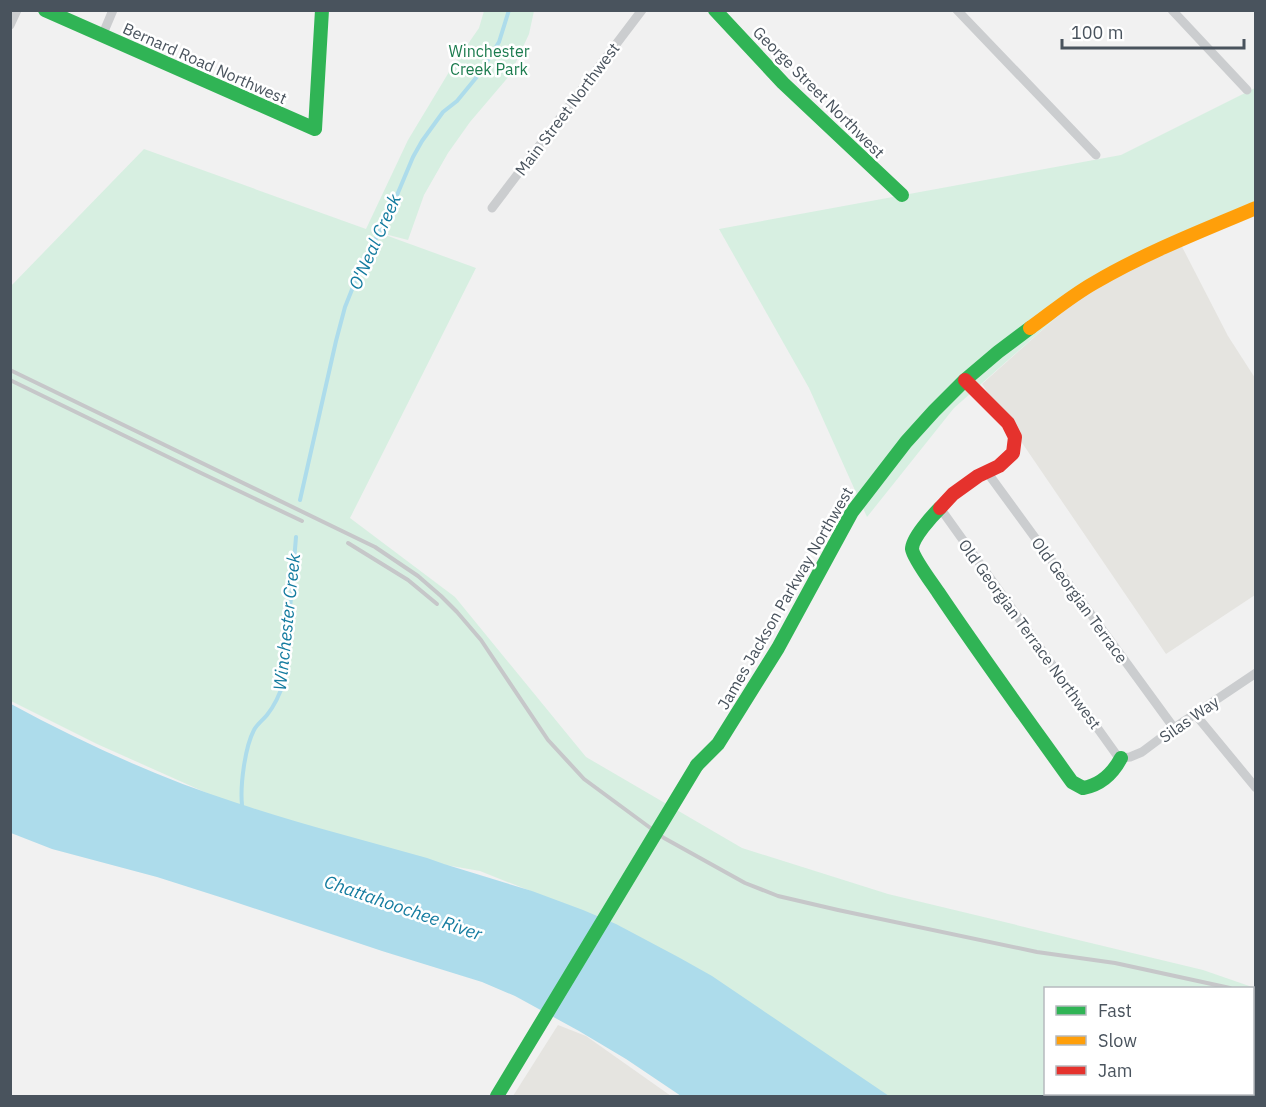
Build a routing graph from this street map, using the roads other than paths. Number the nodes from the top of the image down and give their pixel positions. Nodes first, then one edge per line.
1 (17, 10) edge
2 (45, 10) edge
3 (113, 10) edge
4 (322, 10) edge
5 (642, 10) edge
6 (715, 10) edge
7 (957, 10) edge
8 (1172, 10) edge
9 (10, 25) edge
10 (102, 36) junction
11 (1247, 90) dead end
12 (1096, 155) dead end
13 (902, 195) dead end
14 (492, 207) dead end
15 (1256, 208) edge
16 (965, 380) junction
17 (987, 472) junction
18 (940, 508) junction
19 (1256, 673) edge
20 (1195, 714) junction
21 (1174, 728) junction
22 (1121, 758) junction
23 (1256, 788) edge
24 (497, 1096) edge

1 - 9 street
2 - 10 street, Bernard Road Northwest
3 - 10 street
4 - 10 street, Bernard Road Northwest
5 - 14 street, Main Street Northwest
6 - 13 street, George Street Northwest
7 - 12 street
8 - 11 street
15 - 16 street, James Jackson Parkway Northwest
16 - 17 street
16 - 24 street, James Jackson Parkway Northwest, bridge
17 - 18 street
17 - 21 street, Old Georgian Terrace
18 - 22 street, Old Georgian Terrace Northwest
18 - 22 street
19 - 20 street, Silas Way
20 - 21 street, Silas Way
20 - 23 street
21 - 22 street, Silas Way

